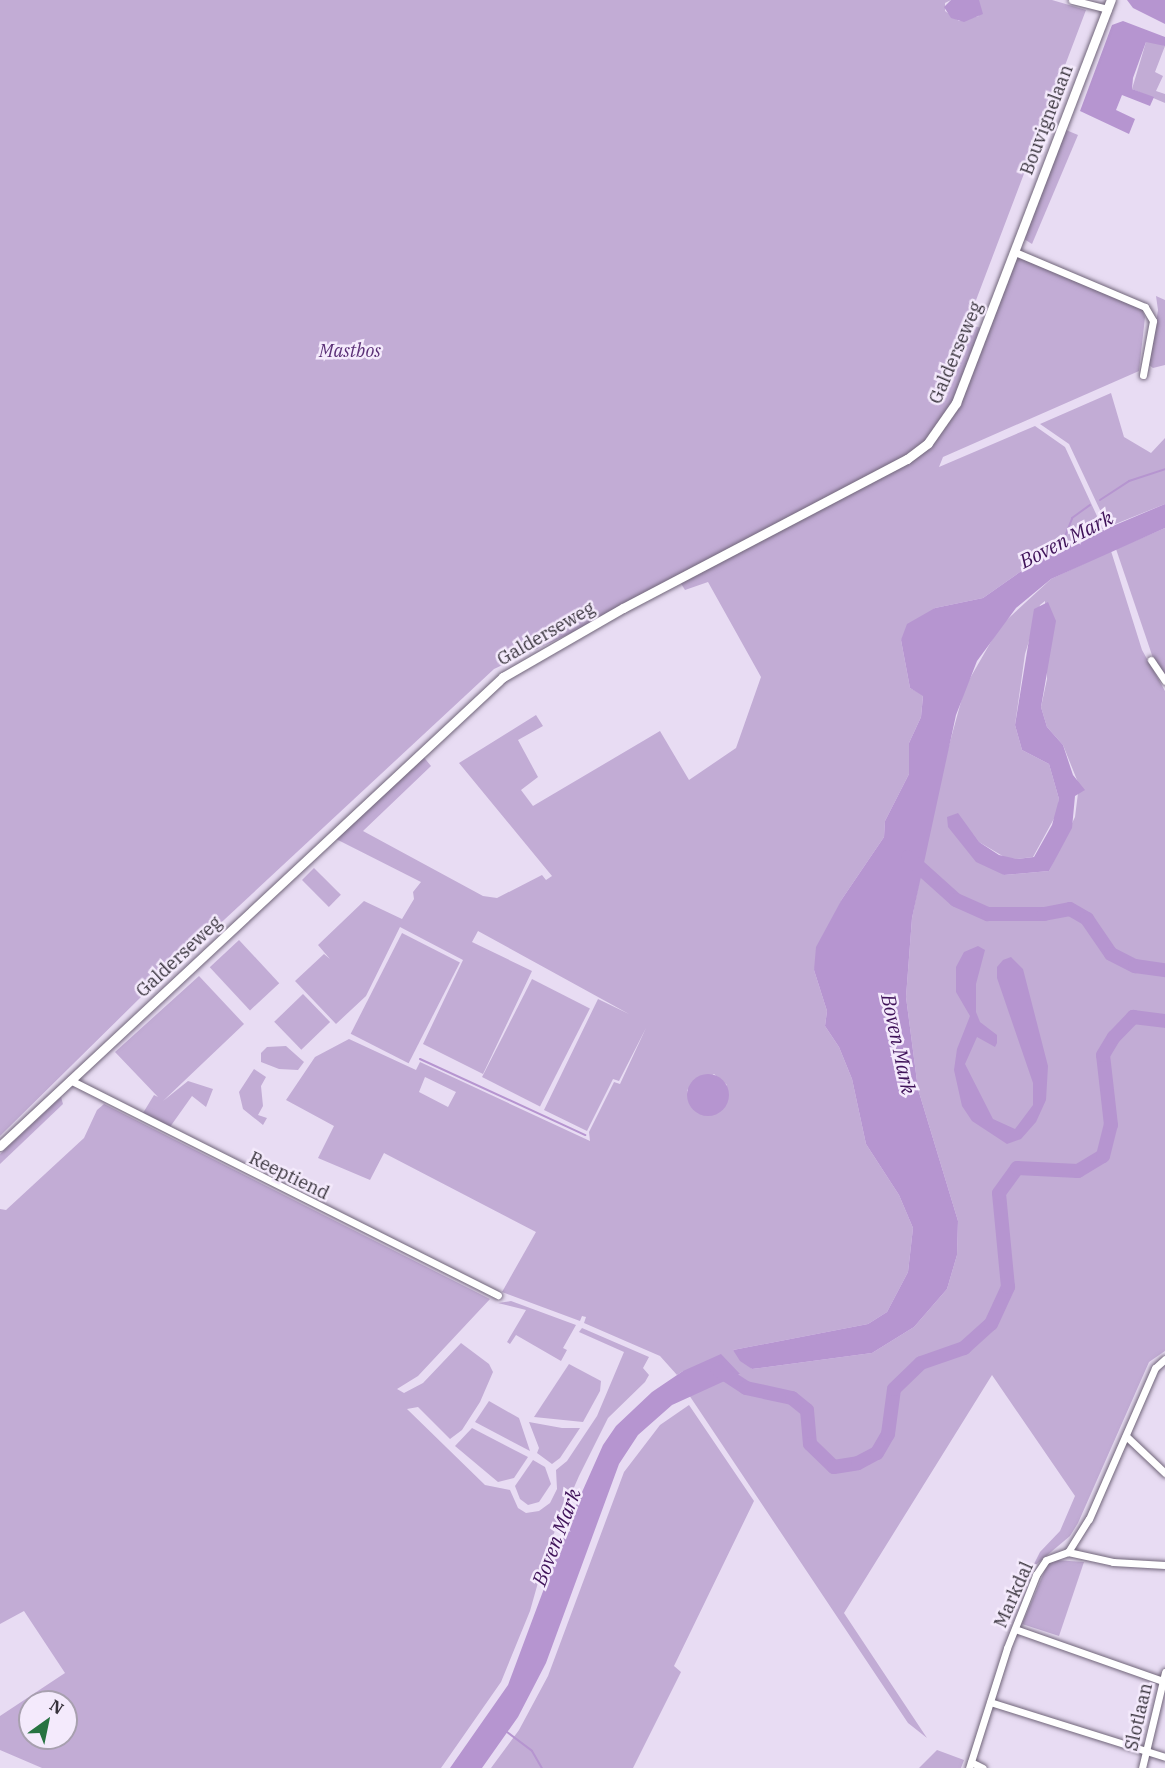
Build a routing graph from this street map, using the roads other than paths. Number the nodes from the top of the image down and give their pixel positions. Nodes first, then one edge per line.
1 (1072, 0) edge
2 (1110, 5) edge
3 (1015, 252) junction
4 (1143, 375) dead end
5 (1151, 660) dead end
6 (1165, 681) edge
7 (70, 1080) junction
8 (0, 1146) edge
9 (498, 1294) dead end
10 (1165, 1359) edge
11 (1126, 1436) junction
12 (1165, 1473) edge
13 (1068, 1552) junction
14 (1165, 1565) edge
15 (1015, 1629) junction
16 (1165, 1672) edge
17 (1162, 1680) junction
18 (990, 1702) junction
19 (1155, 1720) junction
20 (1165, 1722) edge
21 (1146, 1754) junction
22 (1165, 1757) edge
23 (970, 1765) edge
24 (983, 1768) edge
25 (1142, 1768) edge

1 - 2 street
2 - 3 street, Bouvignelaan
3 - 4 street
3 - 7 street, Galderseweg
5 - 6 street
7 - 8 street, Galderseweg
7 - 9 street, Reeptiend
10 - 11 street, Markdal
11 - 12 street
11 - 13 street, Markdal
13 - 14 street
13 - 15 street, Markdal
15 - 17 street
15 - 18 street, Markdal
16 - 17 street, Slotlaan
17 - 19 street, Slotlaan
18 - 21 street
18 - 23 street, Markdal
19 - 20 street
19 - 21 street, Slotlaan
21 - 22 street
21 - 25 street, Slotlaan
23 - 24 street

